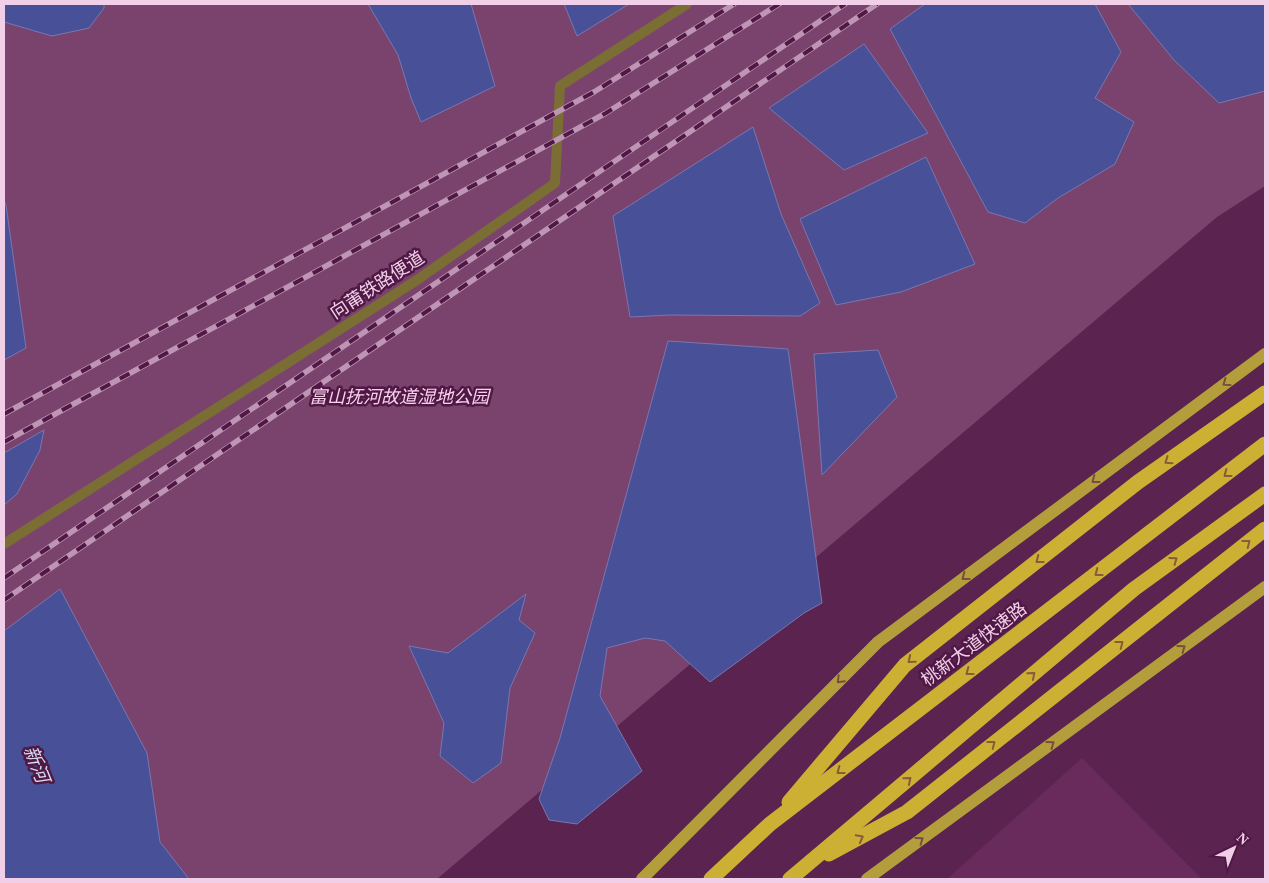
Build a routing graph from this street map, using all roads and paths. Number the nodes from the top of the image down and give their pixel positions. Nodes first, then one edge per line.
1 (687, 4) edge
2 (1265, 354) edge
3 (1265, 393) edge
4 (1265, 444) edge
5 (1265, 494) edge
6 (1265, 529) edge
7 (4, 544) edge
8 (1265, 587) edge
9 (770, 824) junction
10 (796, 874) edge
11 (642, 879) edge
12 (711, 879) edge
13 (867, 879) edge

1 - 7 lane, 向莆铁路便道
2 -> 11 main road
3 -> 9 highway
4 -> 9 highway, 桃新大道快速路
10 -> 5 highway
10 -> 6 highway
13 -> 8 main road
9 - 12 highway, 桃新大道快速路

